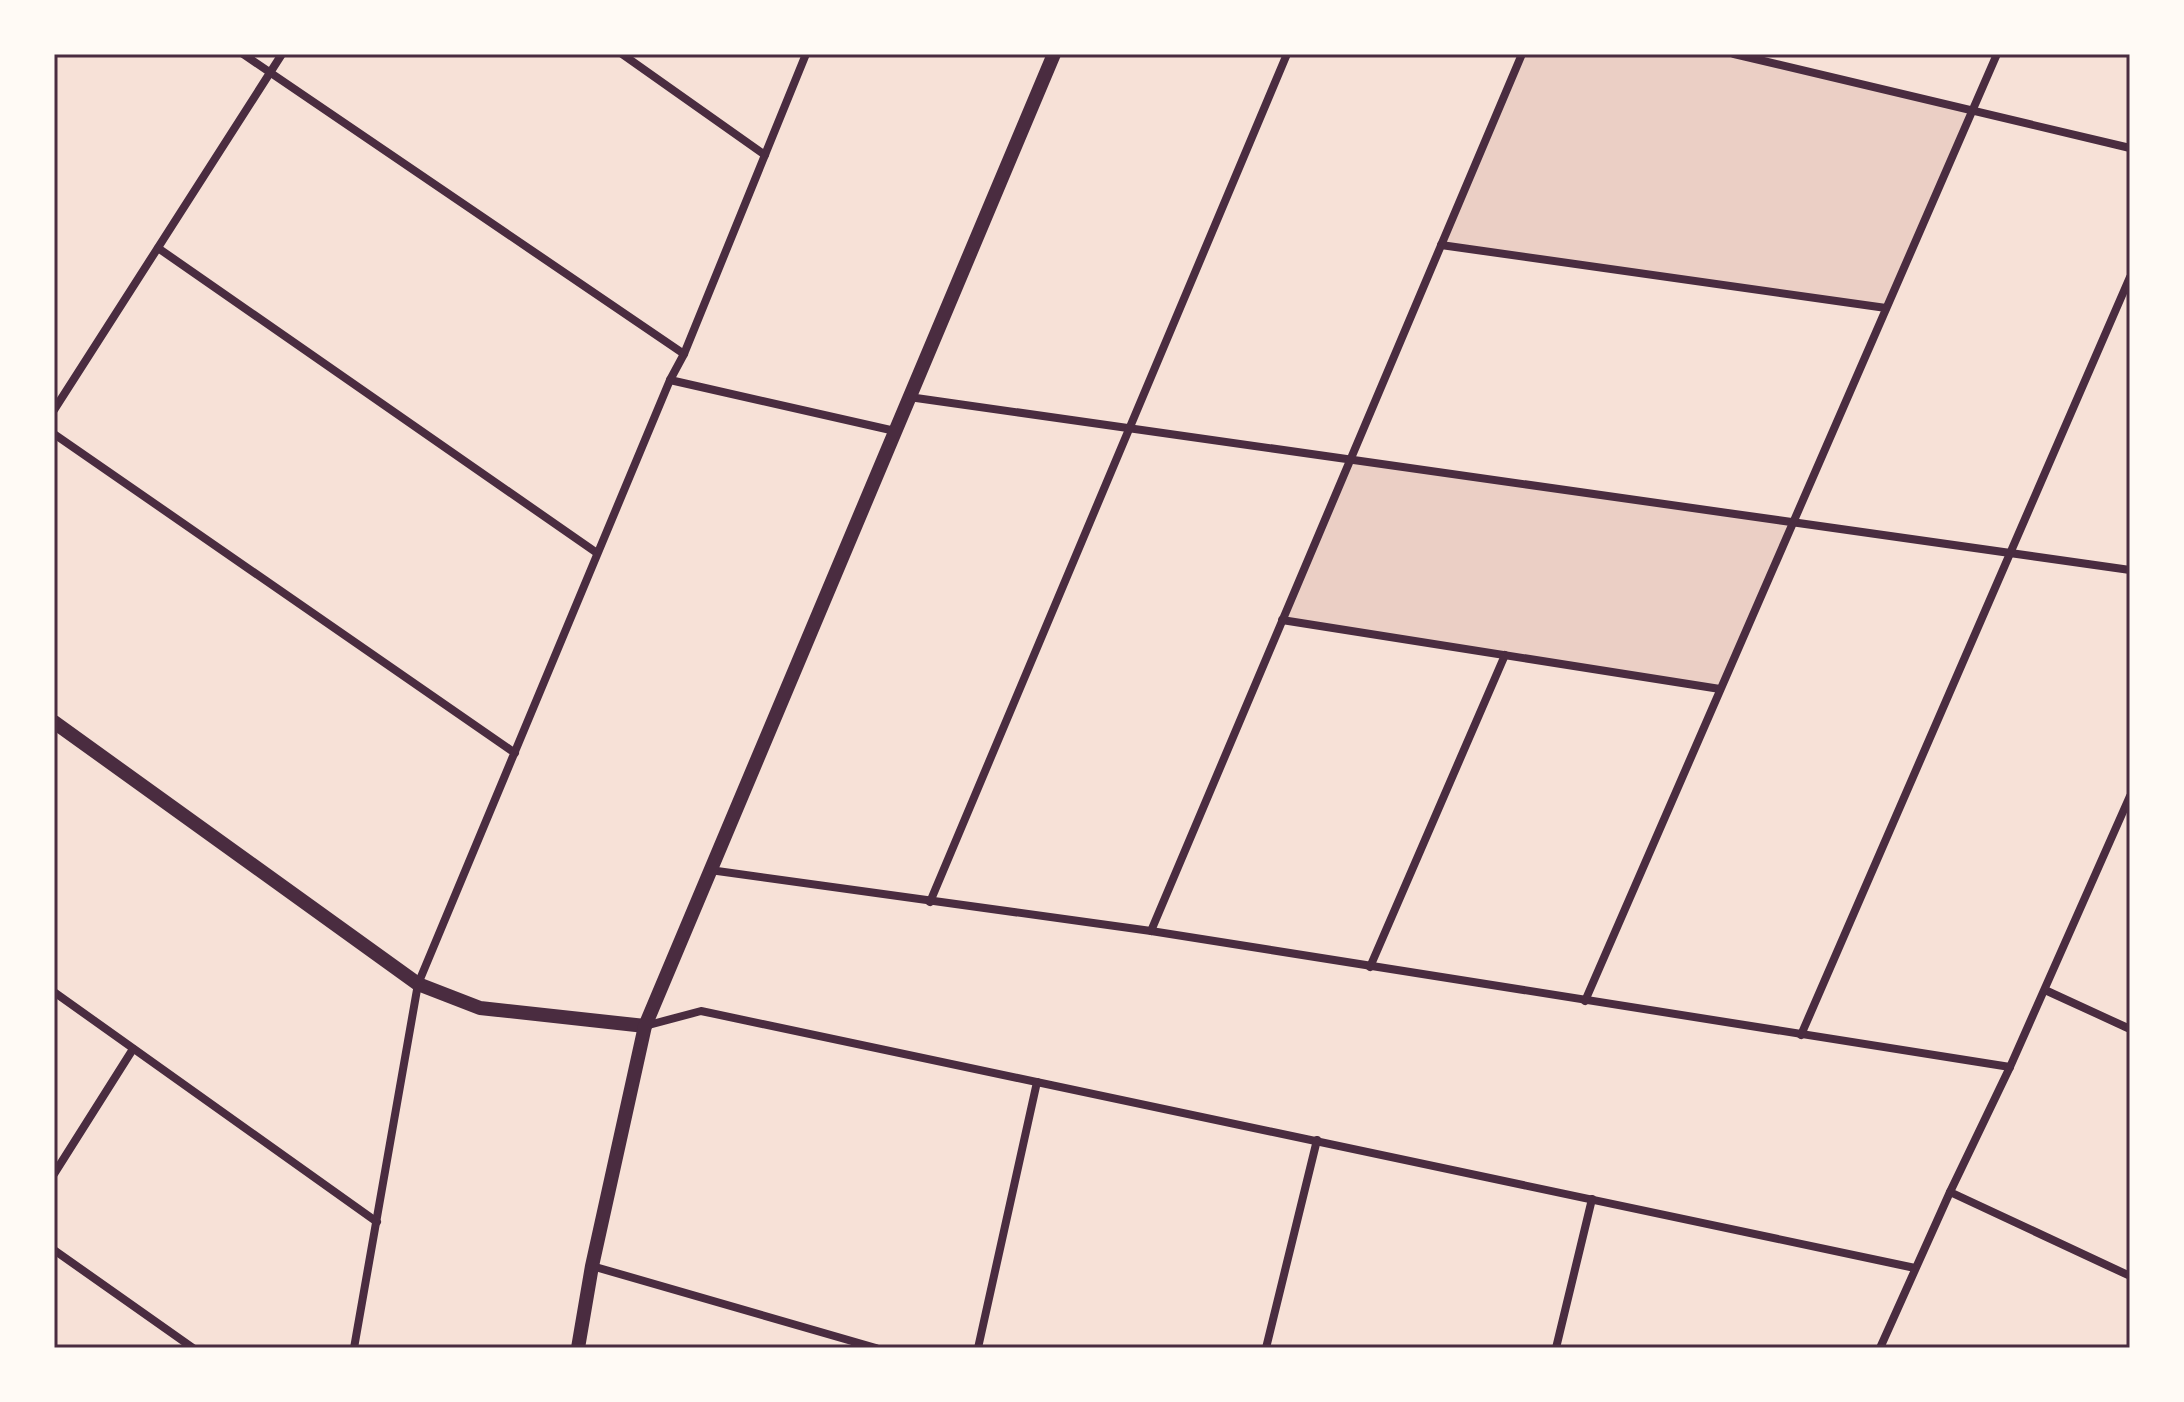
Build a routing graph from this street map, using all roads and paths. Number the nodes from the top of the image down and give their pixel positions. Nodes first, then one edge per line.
1 (243, 54) edge
2 (282, 54) edge
3 (622, 54) edge
4 (806, 54) edge
5 (1054, 54) edge
6 (1287, 54) edge
7 (1522, 54) edge
8 (1734, 54) edge
9 (1997, 54) edge
10 (270, 72) junction
11 (1972, 111) junction
12 (2130, 148) edge
13 (765, 155) junction
14 (1441, 245) junction
15 (158, 248) junction
16 (2130, 277) edge
17 (1886, 308) junction
18 (684, 354) junction
19 (670, 380) junction
20 (909, 397) junction
21 (54, 410) edge
22 (1130, 428) junction
23 (895, 431) junction
24 (54, 434) edge
25 (1350, 459) junction
26 (1793, 522) junction
27 (597, 553) junction
28 (2010, 553) junction
29 (2130, 570) edge
30 (1282, 620) junction
31 (1505, 655) junction
32 (1720, 689) junction
33 (54, 722) edge
34 (515, 753) junction
35 (2130, 796) edge
36 (710, 870) junction
37 (930, 902) junction
38 (1151, 931) junction
39 (1370, 967) junction
40 (418, 984) junction
41 (2045, 990) junction
42 (54, 992) edge
43 (1585, 1001) junction
44 (645, 1026) junction
45 (2130, 1029) edge
46 (1801, 1035) junction
47 (133, 1049) junction
48 (2010, 1067) junction
49 (1037, 1082) junction
50 (1317, 1140) junction
51 (54, 1174) edge
52 (1950, 1192) junction
53 (1592, 1199) junction
54 (377, 1222) junction
55 (54, 1250) edge
56 (592, 1266) junction
57 (1915, 1268) junction
58 (2130, 1276) edge
59 (193, 1348) edge
60 (354, 1348) edge
61 (578, 1348) edge
62 (876, 1348) edge
63 (978, 1348) edge
64 (1266, 1348) edge
65 (1556, 1348) edge
66 (1880, 1348) edge

1 - 10 street
2 - 10 street
3 - 13 street
4 - 13 street
5 - 20 street
6 - 22 street
7 - 14 street
8 - 11 street
9 - 11 street
10 - 15 street
10 - 18 street
11 - 12 street
11 - 17 street
13 - 18 street
14 - 17 street
14 - 25 street
15 - 21 street
15 - 27 street
16 - 28 street
17 - 26 street
18 - 19 street
19 - 23 street
19 - 27 street
20 - 22 street
20 - 23 street
22 - 25 street
22 - 37 street
23 - 36 street
24 - 34 street
25 - 26 street
25 - 30 street
26 - 28 street
26 - 32 street
27 - 34 street
28 - 29 street
28 - 46 street
30 - 31 street
30 - 38 street
31 - 32 street
31 - 39 street
32 - 43 street
33 - 40 street
34 - 40 street
35 - 41 street
36 - 37 street
36 - 44 street
37 - 38 street
38 - 39 street
39 - 43 street
40 - 44 street
40 - 54 street
41 - 45 street
41 - 48 street
42 - 47 street
43 - 46 street
44 - 49 street
44 - 56 street
46 - 48 street
47 - 51 street
47 - 54 street
48 - 52 street
49 - 50 street
49 - 63 street
50 - 53 street
50 - 64 street
52 - 57 street
52 - 58 street
53 - 57 street
53 - 65 street
54 - 60 street
55 - 59 street
56 - 61 street
56 - 62 street
57 - 66 street

